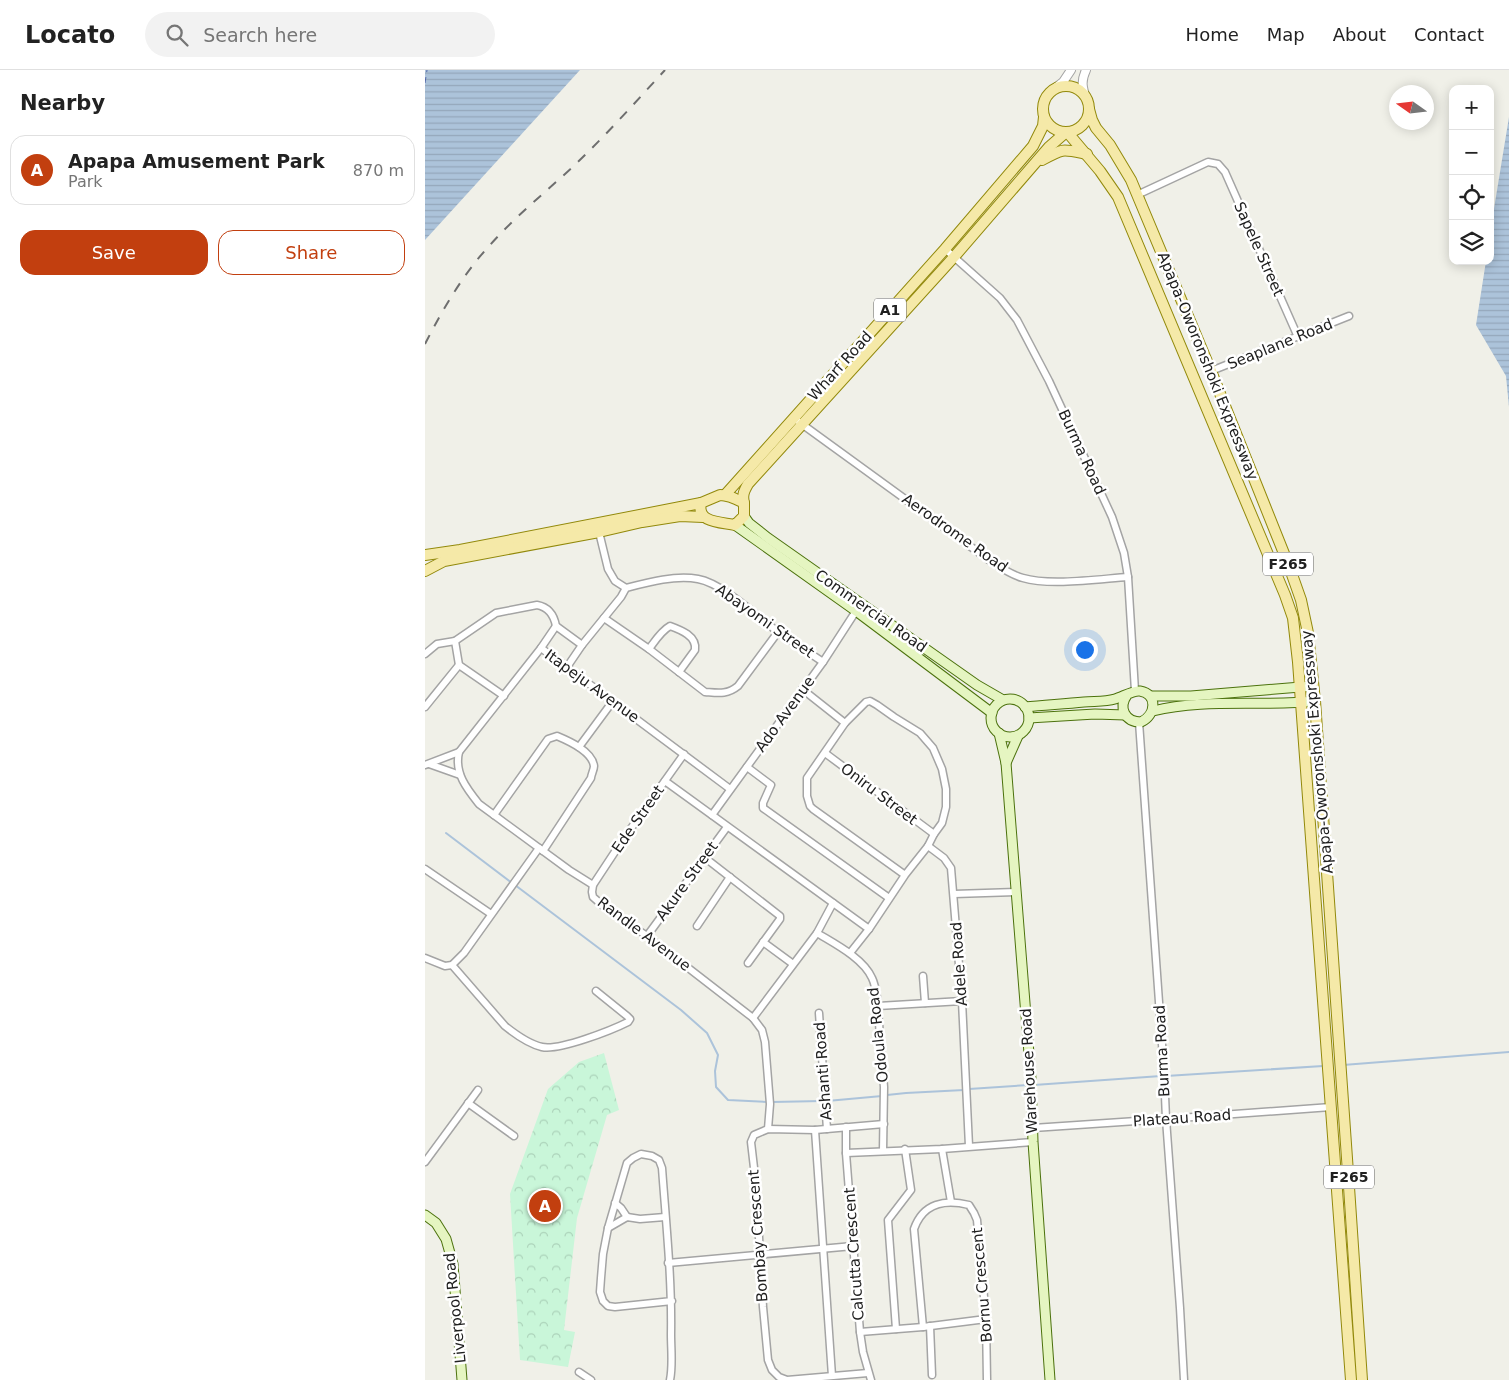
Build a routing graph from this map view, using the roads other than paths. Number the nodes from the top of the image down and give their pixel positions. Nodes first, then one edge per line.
1 (1071, 70) edge
2 (1086, 70) edge
3 (1054, 89) junction
4 (1086, 98) junction
5 (1089, 109) junction
6 (1044, 118) junction
7 (1066, 133) junction
8 (1087, 154) junction
9 (1034, 164) junction
10 (1137, 195) junction
11 (945, 248) junction
12 (954, 257) junction
13 (1349, 316) dead end
14 (1298, 336) junction
15 (1211, 371) junction
16 (798, 421) junction
17 (725, 495) junction
18 (744, 503) junction
19 (701, 504) junction
20 (743, 516) junction
21 (703, 517) junction
22 (735, 525) junction
23 (599, 532) junction
24 (425, 555) edge
25 (425, 571) edge
26 (1128, 577) junction
27 (626, 588) junction
28 (856, 611) junction
29 (604, 618) junction
30 (556, 626) junction
31 (778, 632) junction
32 (455, 641) junction
33 (582, 645) junction
34 (541, 648) junction
35 (649, 649) junction
36 (425, 654) edge
37 (823, 662) junction
38 (459, 665) junction
39 (567, 667) junction
40 (679, 672) junction
41 (1300, 686) junction
42 (1313, 686) junction
43 (802, 690) junction
44 (1131, 693) junction
45 (504, 696) junction
46 (1150, 696) junction
47 (1003, 700) junction
48 (613, 701) junction
49 (1315, 701) junction
50 (1301, 702) junction
51 (425, 707) edge
52 (1025, 707) junction
53 (1153, 711) junction
54 (992, 713) junction
55 (1125, 715) junction
56 (1029, 718) junction
57 (1139, 722) junction
58 (845, 723) junction
59 (999, 733) junction
60 (1018, 736) junction
61 (579, 747) junction
62 (459, 752) junction
63 (825, 753) junction
64 (684, 754) junction
65 (1006, 763) junction
66 (427, 765) edge
67 (747, 766) junction
68 (460, 775) junction
69 (665, 781) junction
70 (730, 789) junction
71 (494, 815) junction
72 (712, 815) junction
73 (727, 826) junction
74 (933, 834) junction
75 (928, 846) junction
76 (541, 849) junction
77 (704, 857) junction
78 (425, 869) edge
79 (905, 875) junction
80 (731, 877) junction
81 (593, 885) junction
82 (1016, 892) junction
83 (954, 894) junction
84 (889, 898) junction
85 (833, 903) junction
86 (491, 914) junction
87 (697, 926) dead end
88 (869, 929) junction
89 (817, 933) junction
90 (647, 936) junction
91 (763, 942) junction
92 (850, 953) junction
93 (425, 958) edge
94 (748, 963) dead end
95 (793, 964) junction
96 (452, 965) junction
97 (923, 976) dead end
98 (596, 991) dead end
99 (962, 1001) junction
100 (925, 1003) junction
101 (878, 1006) junction
102 (819, 1013) dead end
103 (753, 1018) junction
104 (477, 1090) dead end
105 (468, 1103) junction
106 (1331, 1107) junction
107 (1166, 1120) junction
108 (884, 1124) junction
109 (846, 1128) junction
110 (1033, 1128) junction
111 (768, 1129) junction
112 (827, 1129) junction
113 (815, 1130) junction
114 (514, 1136) dead end
115 (1033, 1142) junction
116 (969, 1146) junction
117 (905, 1149) junction
118 (942, 1149) junction
119 (883, 1151) junction
120 (846, 1153) junction
121 (425, 1162) edge
122 (951, 1202) junction
123 (615, 1203) junction
124 (425, 1215) edge
125 (627, 1217) junction
126 (665, 1217) junction
127 (608, 1228) junction
128 (853, 1246) junction
129 (823, 1249) junction
130 (760, 1255) junction
131 (668, 1263) junction
132 (671, 1301) junction
133 (986, 1319) junction
134 (930, 1326) junction
135 (923, 1327) junction
136 (896, 1329) junction
137 (860, 1332) junction
138 (579, 1372) dead end
139 (868, 1373) junction
140 (932, 1375) dead end
141 (832, 1376) junction
142 (809, 1379) edge
143 (462, 1380) edge
144 (591, 1380) edge
145 (670, 1380) edge
146 (871, 1380) edge
147 (987, 1380) edge
148 (1050, 1380) edge
149 (1184, 1380) edge
150 (1351, 1380) edge
151 (1362, 1380) edge

1 - 3 street
2 - 4 street
3 - 4 main road
3 - 6 main road
4 - 5 main road
5 - 7 main road
5 - 10 main road, Apapa-Oworonshoki Expressway / F265
6 - 7 main road
6 - 11 main road, Wharf Road / A1
7 - 8 main road, Apapa-Oworonshoki Expressway / F265
7 - 9 main road, Wharf Road / A1
8 - 9 main road
8 - 41 main road, Apapa-Oworonshoki Expressway / F265
9 - 12 main road, Wharf Road / A1
10 - 14 street, Sapele Street
10 - 15 main road, Apapa-Oworonshoki Expressway / F265
11 - 12 street, Burma Road
11 - 16 main road, Wharf Road / A1
12 - 16 main road, Wharf Road / A1
12 - 26 street, Burma Road
13 - 14 street, Seaplane Road
14 - 15 street, Seaplane Road
15 - 42 main road, Apapa-Oworonshoki Expressway / F265
16 - 17 main road, Wharf Road / A1
16 - 18 main road, Wharf Road / A1
16 - 26 street, Aerodrome Road
17 - 18 main road
17 - 19 main road
18 - 20 main road, Wharf Road
19 - 21 main road
19 - 24 main road
20 - 22 main road
20 - 47 main road, Commercial Road
21 - 22 main road
21 - 23 main road
22 - 28 main road, Commercial Road
23 - 25 main road
23 - 27 street
26 - 44 street, Burma Road
27 - 29 street
27 - 31 street, Abayomi Street
28 - 37 street, Ado Avenue
28 - 54 main road, Commercial Road
29 - 33 street
29 - 35 street
30 - 32 street
30 - 33 street
30 - 34 street
31 - 37 street, Abayomi Street
31 - 40 street
32 - 36 street
32 - 38 street
33 - 39 street
34 - 39 street, Itapeju Avenue
34 - 45 street, Itapeju Avenue
35 - 40 street
35 - 40 street
37 - 43 street, Ado Avenue
38 - 45 street
38 - 51 street
39 - 48 street, Itapeju Avenue
41 - 42 main road
41 - 46 main road
41 - 50 main road, Apapa-Oworonshoki Expressway / F265
42 - 49 main road, Apapa-Oworonshoki Expressway / F265
43 - 58 street
43 - 67 street, Ado Avenue
44 - 46 main road
44 - 52 main road
44 - 55 main road
45 - 62 street, Itapeju Avenue
46 - 53 main road
47 - 52 main road
47 - 54 main road
48 - 61 street
48 - 64 street, Itapeju Avenue
49 - 50 main road
49 - 151 main road, Apapa-Oworonshoki Expressway / F265
50 - 53 main road
50 - 106 main road, Apapa-Oworonshoki Expressway / F265
52 - 56 main road
53 - 57 main road
54 - 59 main road
55 - 56 main road
55 - 57 main road
56 - 60 main road
57 - 107 street, Burma Road
58 - 63 street
58 - 74 street
59 - 60 main road
59 - 65 main road, Warehouse Road
60 - 65 main road, Warehouse Road
61 - 71 street
61 - 76 street
62 - 66 street, Itapeju Avenue
62 - 68 street
63 - 74 street, Oniru Street
63 - 79 street
64 - 69 street, Ede Street
64 - 70 street, Itapeju Avenue
65 - 82 main road, Warehouse Road
66 - 68 street
67 - 70 street, Ado Avenue
67 - 84 street
68 - 71 street, Randle Avenue
69 - 72 street
69 - 81 street, Ede Street
70 - 72 street, Ado Avenue
71 - 76 street, Randle Avenue
72 - 73 street
73 - 77 street, Akure Street
73 - 85 street
74 - 75 street
75 - 79 street
75 - 83 street, Adele Road
76 - 81 street, Randle Avenue
76 - 86 street
77 - 80 street
77 - 90 street, Akure Street
78 - 86 street
79 - 84 street
80 - 87 street
80 - 91 street
81 - 90 street, Randle Avenue
82 - 83 street
82 - 110 main road, Warehouse Road
83 - 99 street, Adele Road
84 - 88 street
85 - 88 street
85 - 89 street
86 - 96 street
88 - 92 street
89 - 92 street, Odoula Road
89 - 95 street
90 - 103 street, Randle Avenue
91 - 94 street
91 - 95 street
92 - 101 street, Odoula Road
93 - 96 street
95 - 103 street
96 - 98 street
97 - 100 street
99 - 100 street
99 - 116 street, Adele Road
100 - 101 street
101 - 108 street, Odoula Road
102 - 112 street, Ashanti Road
103 - 111 street, Randle Avenue
104 - 105 street
105 - 114 street
105 - 121 street
106 - 107 street, Plateau Road
106 - 150 main road, Apapa-Oworonshoki Expressway / F265
107 - 110 street, Plateau Road
107 - 149 street, Burma Road
108 - 109 street
108 - 119 street, Odoula Road
109 - 112 street
109 - 120 street, Calcutta Crescent
110 - 115 main road, Warehouse Road
111 - 113 street
111 - 130 street, Bombay Crescent
112 - 113 street
113 - 129 street
115 - 116 street
115 - 148 main road, Warehouse Road
116 - 118 street
117 - 118 street
117 - 119 street
117 - 136 street
118 - 122 street
119 - 120 street
120 - 128 street, Calcutta Crescent
122 - 133 street, Bornu Crescent
122 - 135 street
123 - 125 street
123 - 126 street
123 - 127 street
124 - 143 main road, Liverpool Road
125 - 126 street
125 - 127 street
126 - 131 street
127 - 132 street
128 - 129 street
128 - 137 street, Calcutta Crescent
129 - 130 street
129 - 141 street
130 - 131 street
130 - 142 street, Bombay Crescent
131 - 132 street
132 - 145 street
133 - 134 street
133 - 147 street, Bornu Crescent
134 - 135 street
134 - 140 street
135 - 136 street
136 - 137 street
137 - 139 street, Calcutta Crescent
138 - 144 street
139 - 141 street, Bombay Crescent
139 - 146 street, Calcutta Crescent
141 - 142 street, Bombay Crescent

